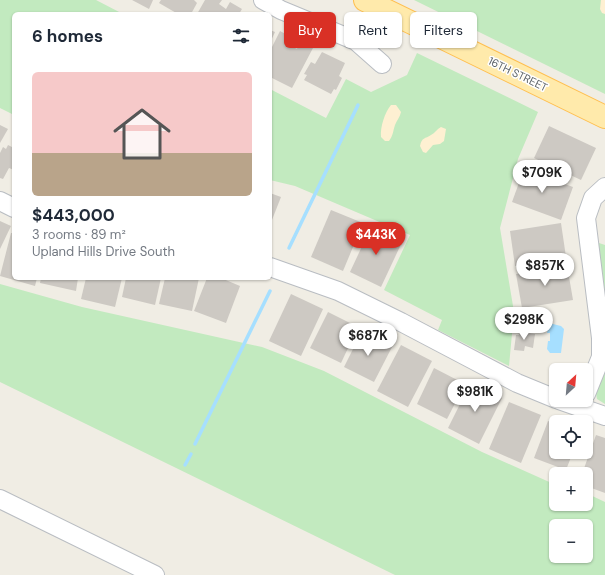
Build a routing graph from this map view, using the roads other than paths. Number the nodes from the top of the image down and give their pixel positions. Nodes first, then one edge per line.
1 (263, 0) edge
2 (365, 0) edge
3 (382, 64) dead end
4 (605, 117) edge
5 (605, 187) edge
6 (0, 201) edge
7 (12, 207) edge
8 (272, 268) edge
9 (593, 376) edge
10 (549, 396) edge
11 (593, 407) edge
12 (605, 416) edge
13 (0, 499) edge
14 (155, 575) edge

1 - 3 street
2 - 4 main road, 16TH STREET
5 - 9 street
6 - 7 street
8 - 10 street
11 - 12 street
13 - 14 street

